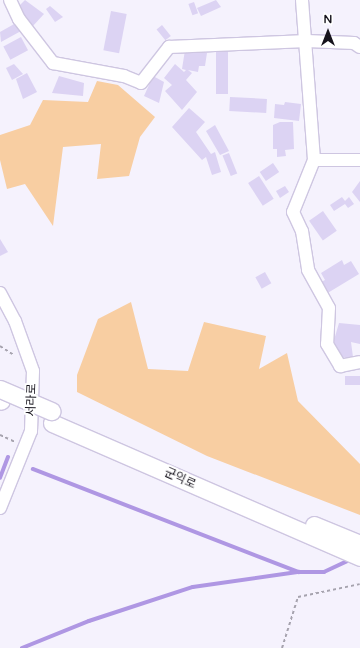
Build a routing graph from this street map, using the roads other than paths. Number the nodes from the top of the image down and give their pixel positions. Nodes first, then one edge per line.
1 (10, 0) edge
2 (302, 0) edge
3 (307, 42) junction
4 (360, 47) edge
5 (314, 160) junction
6 (360, 160) edge
7 (0, 293) edge
8 (360, 362) edge
9 (0, 396) edge
10 (0, 508) edge
11 (340, 542) junction
12 (360, 544) edge
13 (360, 557) edge

1 - 3 street
2 - 3 street
3 - 4 street
3 - 5 street
5 - 6 street
5 - 8 street
7 - 10 street, 서라로
9 - 11 highway, 군익로, bridge
11 - 12 highway, 군익로
11 - 13 highway, 군익로

